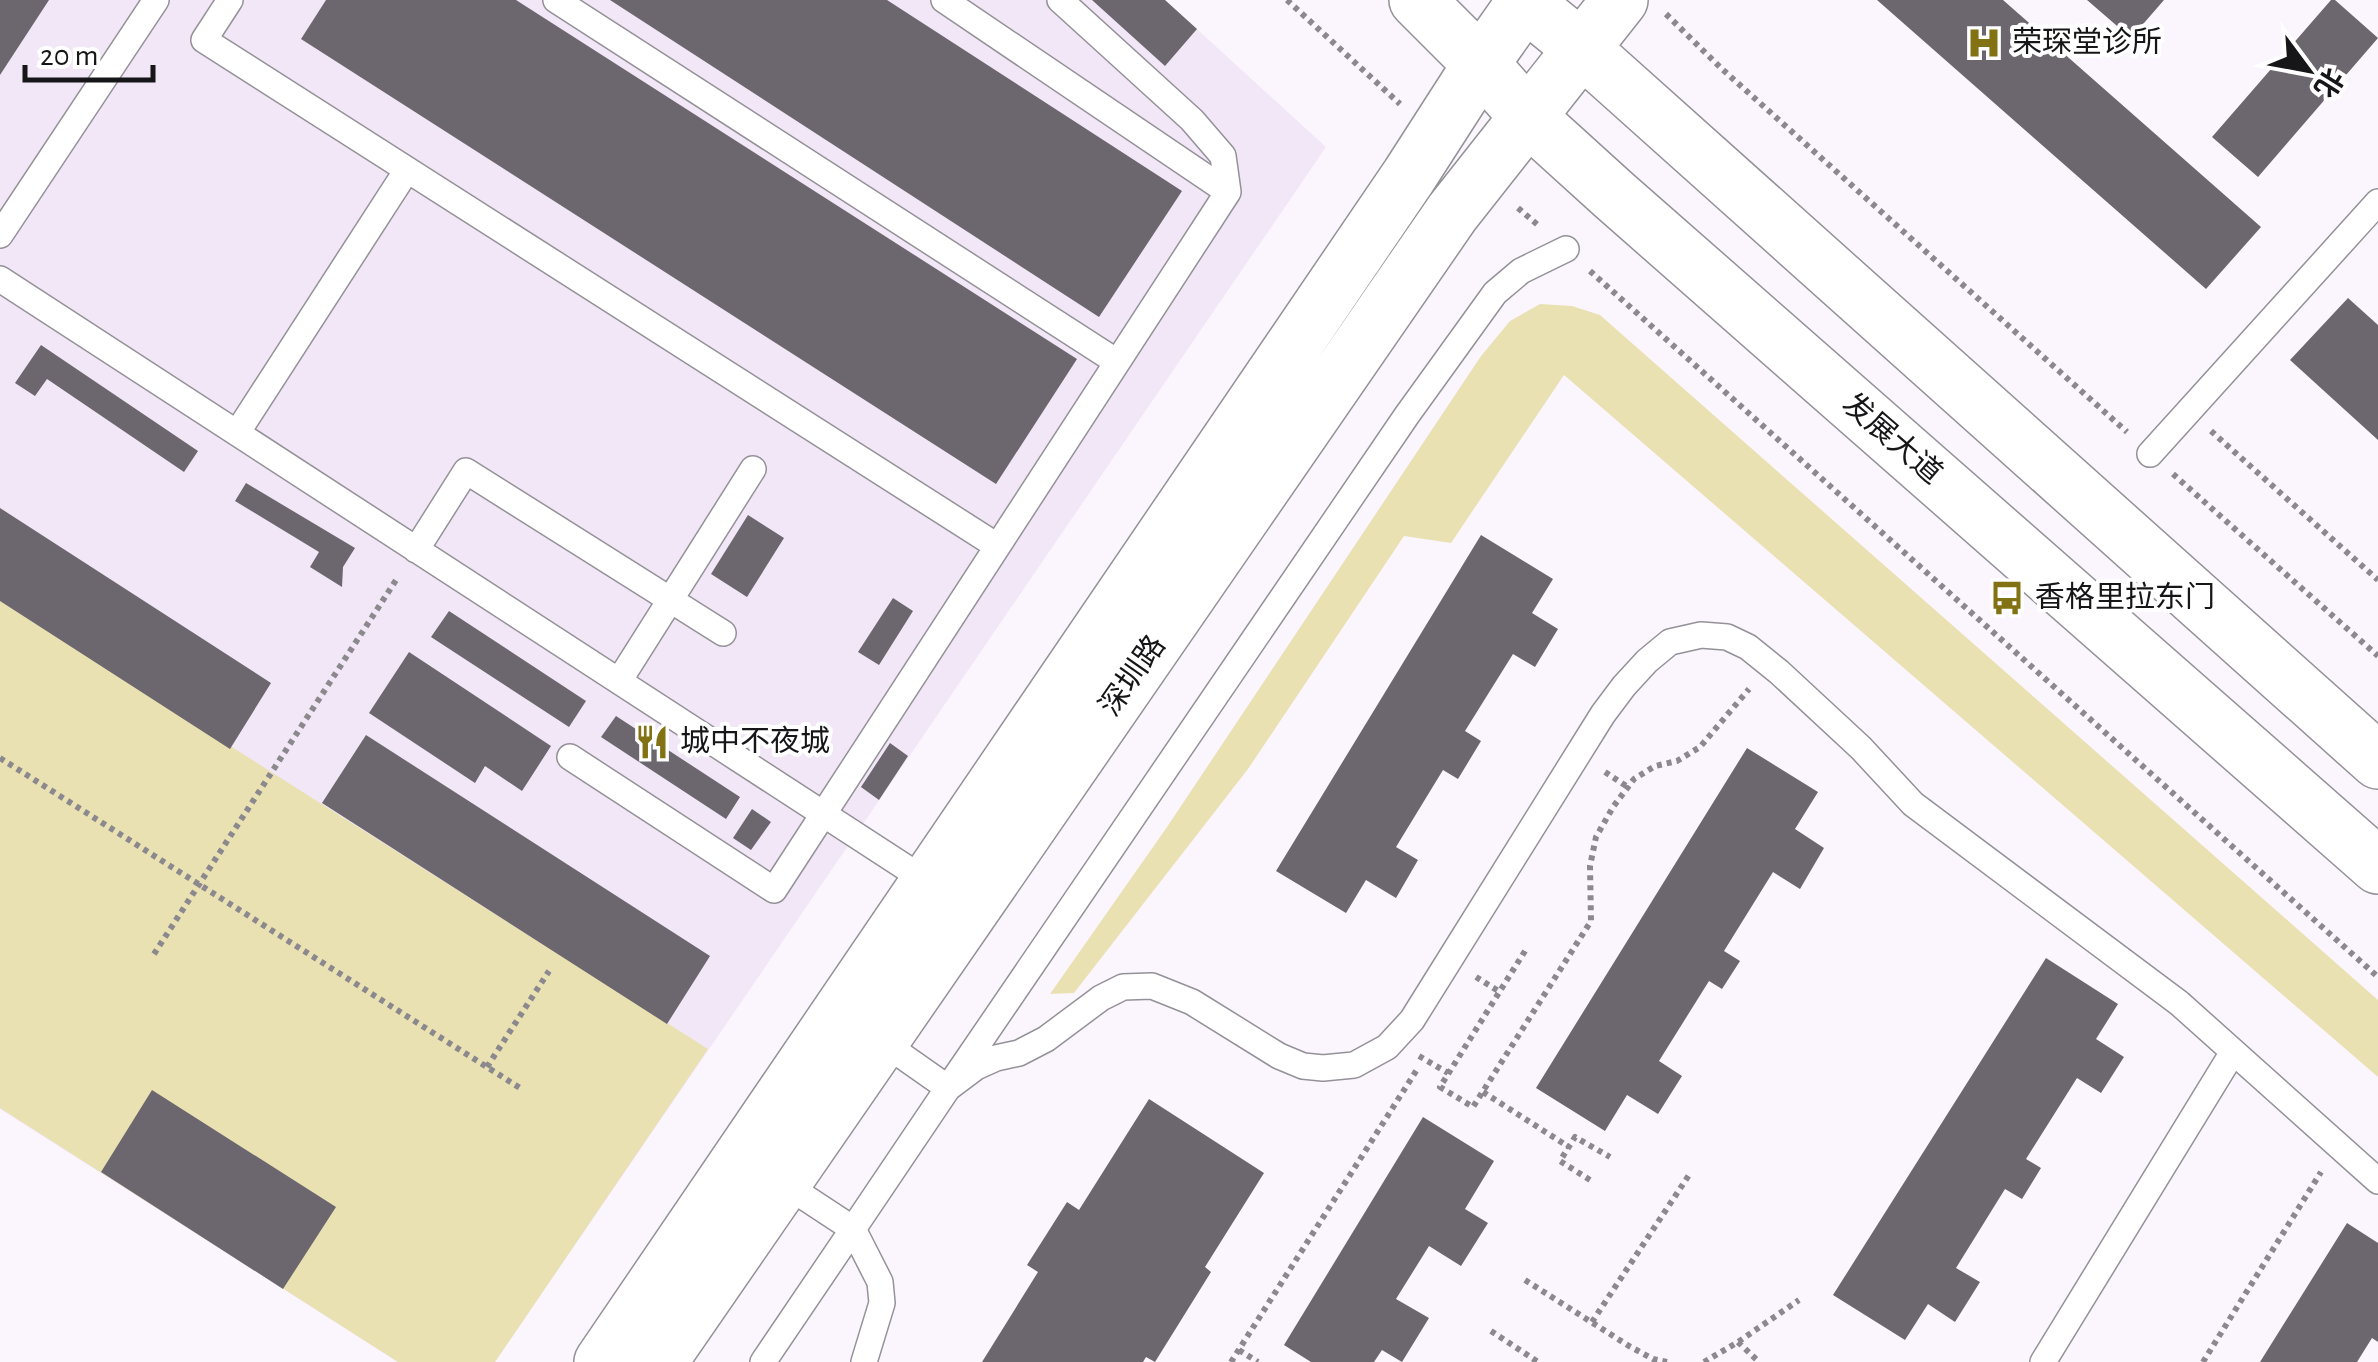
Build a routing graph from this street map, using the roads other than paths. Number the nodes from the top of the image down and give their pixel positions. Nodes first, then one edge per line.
1 (156, 0) edge
2 (230, 0) edge
3 (556, 0) edge
4 (944, 0) edge
5 (1060, 0) edge
6 (1417, 0) edge
7 (1524, 1) edge
8 (1642, 7) edge
9 (1581, 48) junction
10 (1481, 64) junction
11 (1528, 116) junction
12 (406, 170) junction
13 (1228, 192) junction
14 (2378, 202) edge
15 (0, 235) edge
16 (1566, 249) road end
17 (0, 279) edge
18 (1117, 362) junction
19 (236, 433) junction
20 (2150, 454) road end
21 (753, 469) dead end
22 (997, 546) junction
23 (416, 550) junction
24 (670, 600) junction
25 (723, 633) dead end
26 (619, 681) junction
27 (570, 757) dead end
28 (2378, 762) edge
29 (823, 814) junction
30 (2378, 866) edge
31 (928, 882) junction
32 (881, 1041) junction
33 (2234, 1052) junction
34 (948, 1088) junction
35 (2378, 1181) edge
36 (783, 1183) junction
37 (853, 1229) junction
38 (602, 1362) edge
39 (659, 1362) edge
40 (763, 1362) edge
41 (864, 1362) edge
42 (2043, 1362) edge

1 - 15 lane
2 - 12 lane
3 - 18 lane
4 - 13 lane
5 - 13 lane
6 - 10 street, 发展大道
7 - 9 street
7 - 10 street, 深圳路
8 - 9 street, 深圳路
9 - 11 street, 深圳路
9 - 28 street
10 - 11 street, 发展大道
10 - 31 street, 深圳路
11 - 30 street, 发展大道
11 - 32 street, 深圳路
12 - 19 lane
12 - 22 lane
13 - 18 lane
14 - 20 lane
16 - 34 lane
17 - 19 lane
18 - 22 lane
19 - 23 lane
21 - 24 lane
22 - 29 lane
23 - 24 lane
23 - 26 lane
24 - 25 lane
24 - 26 lane
26 - 29 lane
27 - 29 lane
29 - 31 lane
31 - 38 street, 深圳路
32 - 34 lane
32 - 36 street, 深圳路
33 - 34 lane
33 - 35 lane
33 - 42 lane
34 - 37 lane
36 - 37 lane
36 - 39 street, 深圳路
37 - 40 lane
37 - 41 lane

